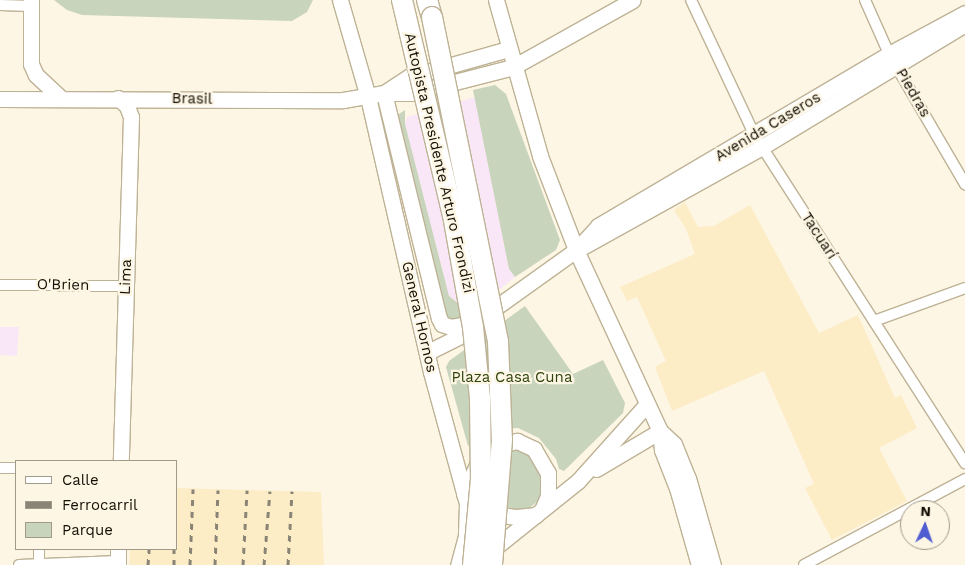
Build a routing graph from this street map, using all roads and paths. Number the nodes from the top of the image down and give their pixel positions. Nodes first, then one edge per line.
1 (340, 0) edge
2 (402, 0) edge
3 (496, 0) edge
4 (633, 0) edge
5 (691, 0) edge
6 (865, 0) edge
7 (31, 3) edge
8 (0, 5) edge
9 (429, 6) edge
10 (965, 13) edge
11 (965, 24) edge
12 (508, 49) junction
13 (893, 59) junction
14 (513, 68) junction
15 (384, 94) junction
16 (60, 97) junction
17 (368, 97) junction
18 (118, 98) junction
19 (0, 99) edge
20 (759, 142) junction
21 (965, 184) edge
22 (576, 250) junction
23 (0, 285) edge
24 (126, 286) junction
25 (965, 288) edge
26 (874, 321) junction
27 (474, 323) junction
28 (428, 352) junction
29 (647, 404) junction
30 (660, 431) junction
31 (121, 460) edge
32 (965, 463) edge
33 (0, 468) edge
34 (15, 468) edge
35 (965, 479) edge
36 (578, 480) junction
37 (465, 499) junction
38 (540, 512) junction
39 (39, 550) edge
40 (494, 556) edge
41 (118, 558) edge
42 (39, 564) junction
43 (19, 565) edge
44 (458, 565) edge
45 (473, 565) edge
46 (481, 565) edge
47 (699, 565) edge
48 (713, 565) edge
49 (804, 565) edge

1 - 17 main road, General Hornos
2 - 45 highway, Autopista Presidente Arturo Frondizi, bridge
3 - 12 main road
4 - 14 main road, Brasil
5 - 20 street, Tacuarí
6 - 13 street, Piedras
7 - 8 street
7 - 16 main road
9 - 40 highway, Autopista Presidente Arturo Frondizi, bridge
10 - 13 main road, Avenida Caseros
11 - 13 main road, Avenida Caseros
12 - 14 main road
12 - 15 main road, Brasil
13 - 20 main road, Avenida Caseros
13 - 21 street, Piedras
14 - 15 main road, Brasil
14 - 22 main road
15 - 17 main road, Brasil
15 - 27 main road, General Hornos
16 - 18 main road, Brasil
16 - 19 main road, Brasil
17 - 18 main road, Brasil
17 - 28 main road, General Hornos
18 - 24 main road, Lima
20 - 22 main road, Avenida Caseros
20 - 26 street, Tacuarí
22 - 27 main road, Avenida Caseros
22 - 29 main road
23 - 24 street, O'Brien
24 - 31 main road, Lima
25 - 26 street
26 - 32 street, Tacuarí
27 - 28 main road, Avenida Caseros
28 - 37 main road, General Hornos
29 - 30 main road
29 - 36 main road
30 - 36 main road
30 - 47 main road
30 - 48 main road
33 - 34 street
35 - 49 street
36 - 38 main road
37 - 38 main road
37 - 38 main road
37 - 44 main road, General Hornos
38 - 40 main road
39 - 42 street
40 - 46 highway
41 - 42 street
42 - 43 street

